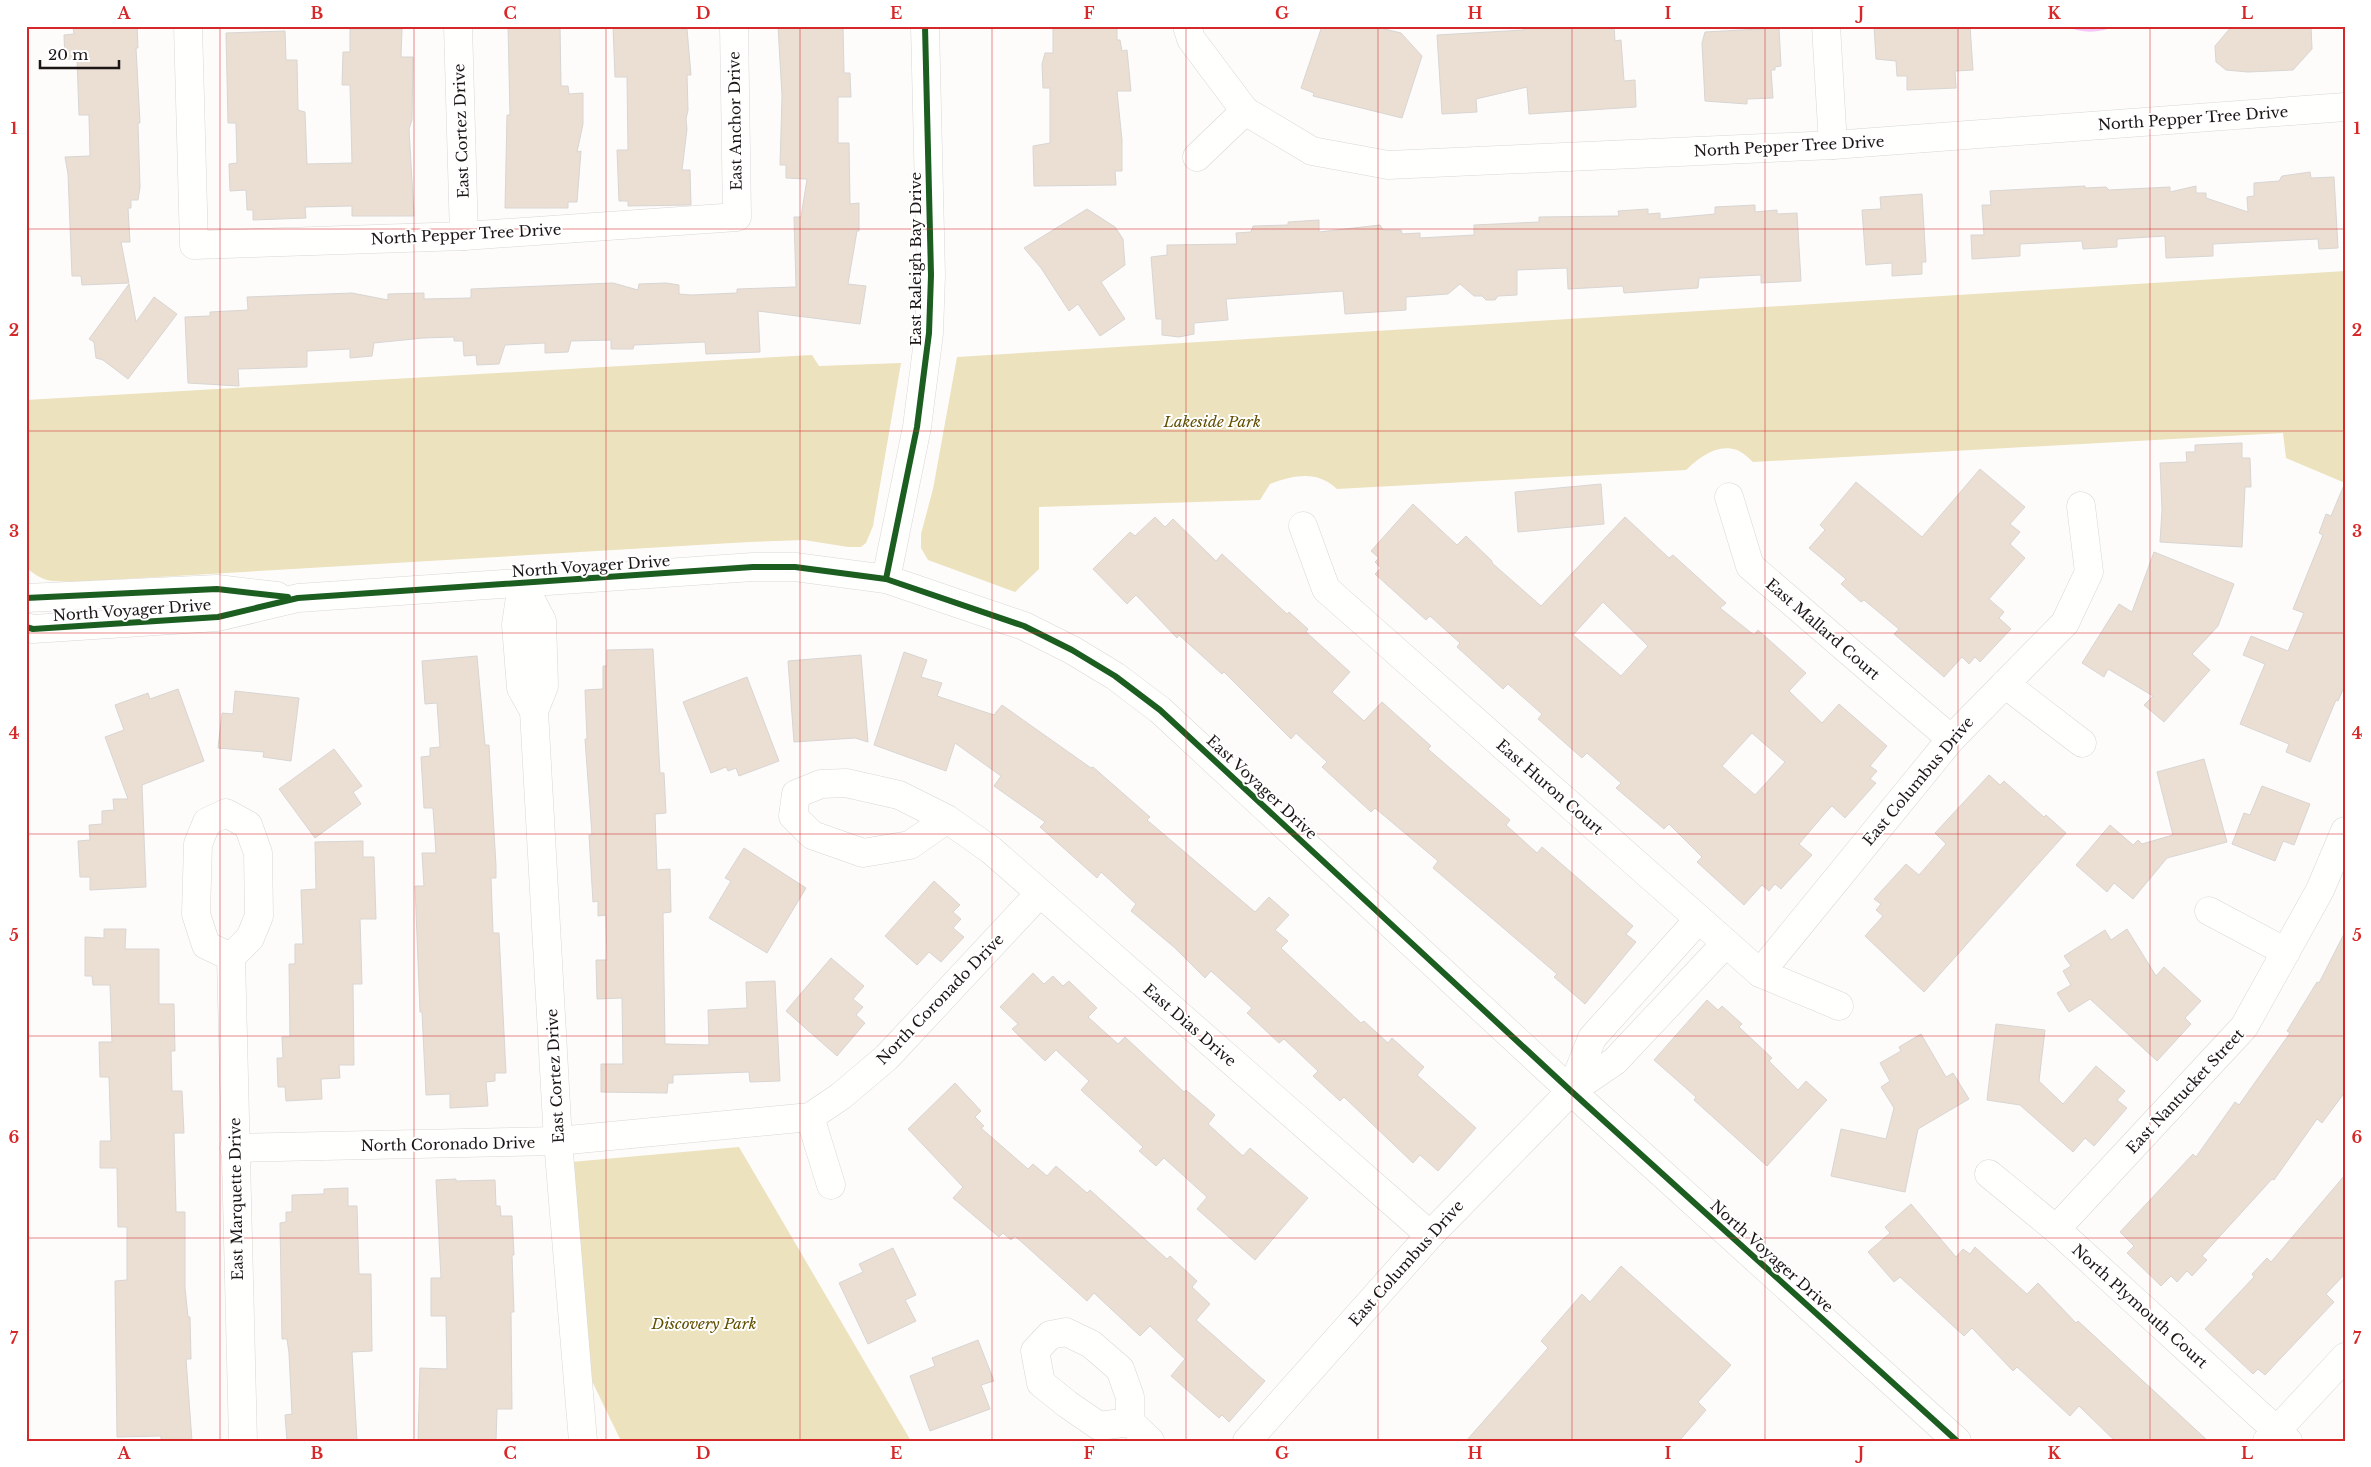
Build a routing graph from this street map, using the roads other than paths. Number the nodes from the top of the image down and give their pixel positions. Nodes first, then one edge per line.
1 (188, 26) edge
2 (458, 26) edge
3 (734, 26) edge
4 (925, 26) edge
5 (1187, 26) edge
6 (1826, 26) edge
7 (2345, 107) edge
8 (1245, 111) junction
9 (1833, 145) junction
10 (1197, 157) dead end
11 (737, 217) joint
12 (464, 236) junction
13 (1730, 497) dead end
14 (2081, 506) dead end
15 (1303, 526) dead end
16 (886, 579) junction
17 (522, 583) junction
18 (26, 598) edge
19 (298, 598) junction
20 (26, 627) edge
21 (2005, 684) junction
22 (1951, 739) junction
23 (2082, 743) dead end
24 (947, 820) junction
25 (2345, 830) edge
26 (1039, 894) junction
27 (2209, 911) dead end
28 (1699, 919) junction
29 (1726, 943) junction
30 (2286, 952) junction
31 (231, 957) dead end
32 (1760, 972) junction
33 (1839, 1006) dead end
34 (1571, 1090) junction
35 (810, 1117) junction
36 (558, 1141) junction
37 (234, 1148) junction
38 (1989, 1174) dead end
39 (831, 1185) dead end
40 (2056, 1229) junction
41 (1430, 1234) junction
42 (2345, 1358) edge
43 (1130, 1422) dead end
44 (2277, 1437) edge
45 (243, 1441) edge
46 (583, 1441) edge
47 (1150, 1441) edge
48 (1247, 1441) edge
49 (1957, 1441) edge

1 - 12 street, North Pepper Tree Drive
2 - 12 street, East Cortez Drive
3 - 11 street, East Anchor Drive
4 - 16 street, East Raleigh Bay Drive
5 - 8 street
6 - 9 street
7 - 9 street, North Pepper Tree Drive
8 - 9 street, North Pepper Tree Drive
8 - 10 street
11 - 12 street, North Pepper Tree Drive
13 - 22 street, East Mallard Court
14 - 21 street, East Columbus Drive
15 - 28 street, East Huron Court
16 - 17 street, North Voyager Drive
16 - 34 street, East Voyager Drive
17 - 19 street, North Voyager Drive
17 - 36 street, East Cortez Drive
18 - 19 street, North Voyager Drive
19 - 20 street, North Voyager Drive
21 - 22 street, East Columbus Drive
21 - 23 street
22 - 32 street, East Columbus Drive
24 - 24 street, East Dias Drive
24 - 26 street, East Dias Drive
25 - 30 street, East Nantucket Street
26 - 35 street, North Coronado Drive
26 - 41 street, East Dias Drive
27 - 30 street
28 - 29 street, East Huron Court
28 - 34 street, East Columbus Drive
29 - 32 street, East Huron Court
29 - 34 street, East Columbus Drive
30 - 40 street, East Nantucket Street
31 - 37 street, East Marquette Drive
32 - 33 street, East Huron Court
34 - 41 street, East Columbus Drive
34 - 49 street, North Voyager Drive
35 - 36 street, North Coronado Drive
35 - 39 street
36 - 37 street, North Coronado Drive
36 - 46 street, East Cortez Drive
37 - 45 street, East Marquette Drive
38 - 40 street, North Plymouth Court
40 - 44 street, North Plymouth Court
41 - 48 street, East Columbus Drive
42 - 44 street
43 - 47 street

